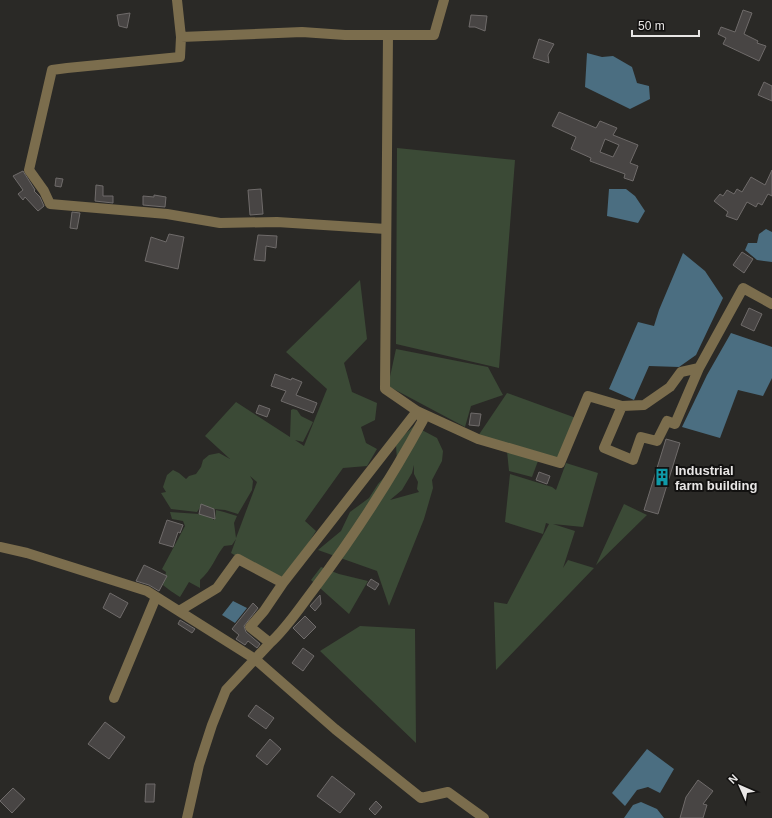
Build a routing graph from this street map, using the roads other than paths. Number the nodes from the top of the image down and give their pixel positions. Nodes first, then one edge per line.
1 (177, 0) edge
2 (444, 0) edge
3 (388, 35) junction
4 (180, 37) junction
5 (386, 229) junction
6 (772, 304) edge
7 (699, 368) junction
8 (622, 406) junction
9 (417, 411) junction
10 (0, 547) edge
11 (284, 583) junction
12 (156, 597) junction
13 (179, 611) junction
14 (270, 643) junction
15 (255, 659) junction
16 (114, 698) dead end
17 (187, 818) edge
18 (484, 818) edge

1 - 4 street
2 - 3 street
3 - 4 street
3 - 5 street
4 - 5 street
5 - 9 street
6 - 7 street
7 - 8 street
7 - 8 street
8 - 9 street
9 - 11 street
9 - 14 street
10 - 12 street
11 - 13 street
11 - 14 street
12 - 13 street
12 - 16 street
13 - 15 street
14 - 15 street
15 - 17 street
15 - 18 street

